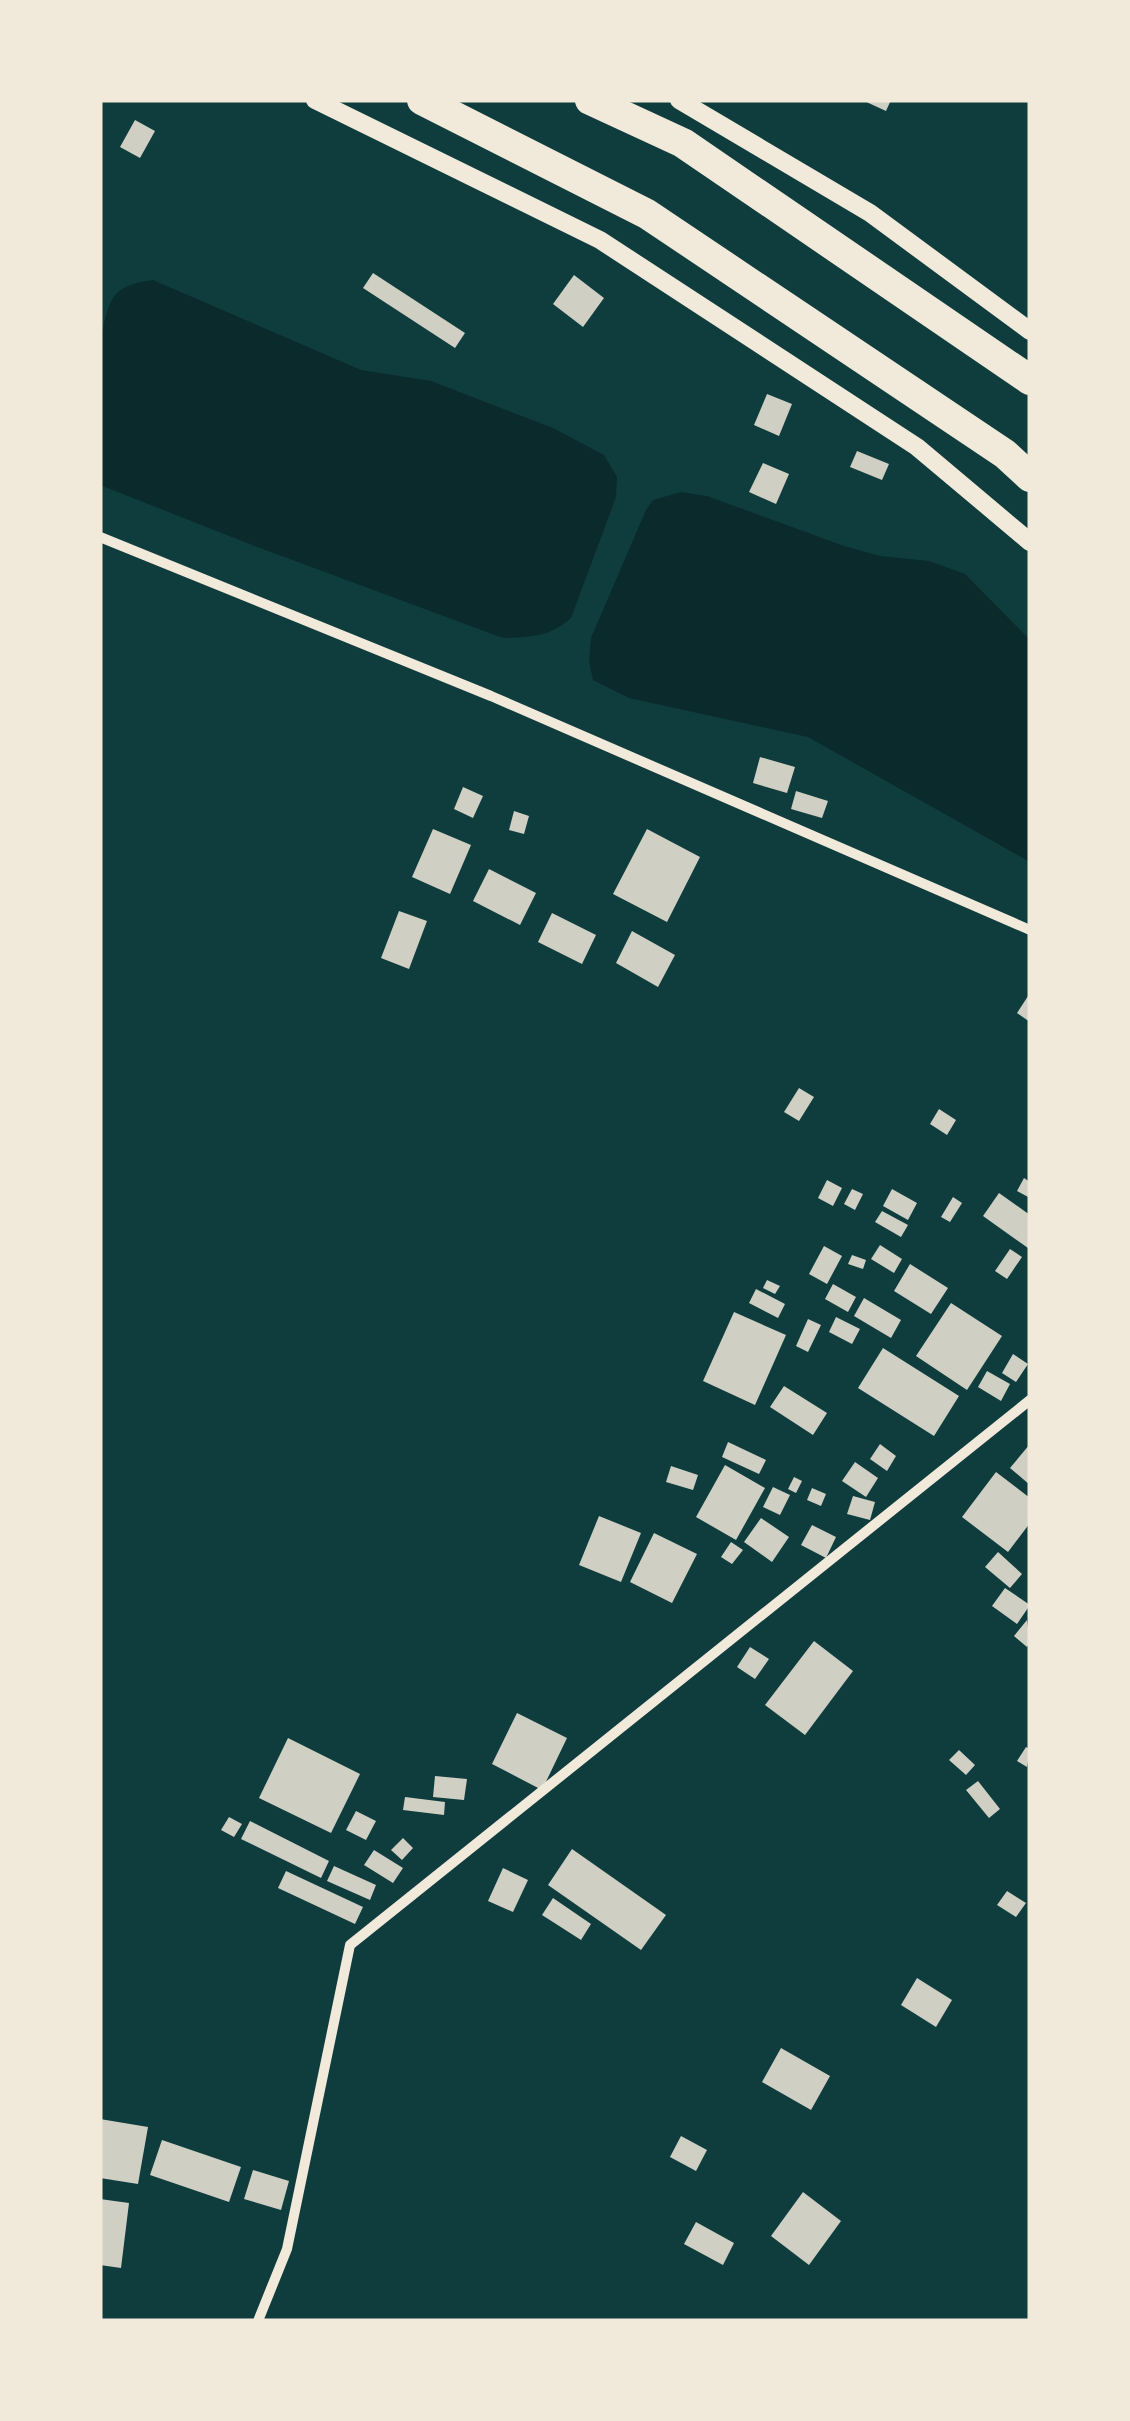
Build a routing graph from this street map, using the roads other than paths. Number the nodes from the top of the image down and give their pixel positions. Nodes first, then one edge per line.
1 (316, 100) edge
2 (422, 100) edge
3 (590, 100) edge
4 (678, 100) edge
5 (1030, 331) edge
6 (1030, 380) edge
7 (1030, 476) edge
8 (100, 537) edge
9 (1030, 542) edge
10 (1030, 930) edge
11 (1030, 1400) edge
12 (258, 2321) edge

1 - 9 street
2 - 7 highway
3 - 6 highway
4 - 5 street
8 - 10 street
11 - 12 street

